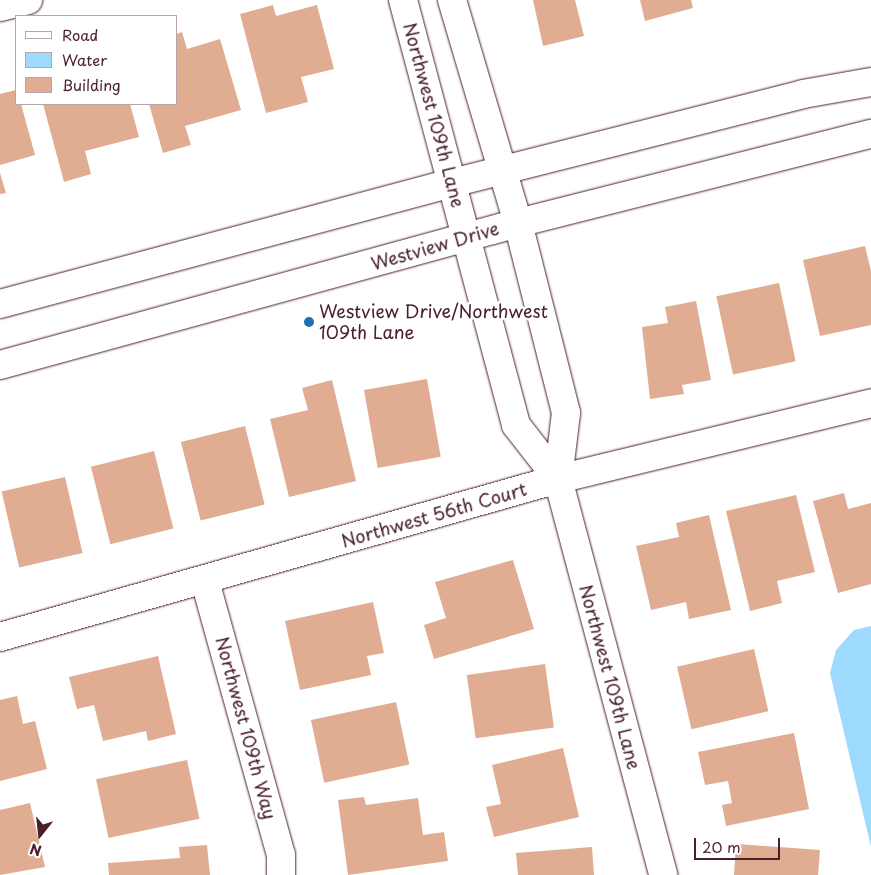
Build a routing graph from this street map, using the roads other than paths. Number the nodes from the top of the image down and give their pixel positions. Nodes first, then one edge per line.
1 (403, 0) edge
2 (452, 0) edge
3 (871, 82) edge
4 (871, 134) edge
5 (503, 172) junction
6 (452, 183) junction
7 (518, 223) junction
8 (467, 238) junction
9 (0, 304) edge
10 (0, 365) edge
11 (871, 403) edge
12 (558, 480) junction
13 (205, 581) junction
14 (0, 637) edge
15 (281, 875) edge
16 (663, 875) edge

1 - 6 street, Northwest 109th Lane
2 - 5 street, Northwest 109th Lane
3 - 5 street
4 - 7 street, Westview Drive
5 - 6 street
5 - 7 street, Northwest 109th Lane
6 - 8 street, Northwest 109th Lane
6 - 9 street
7 - 8 street, Westview Drive
7 - 12 street, Northwest 109th Lane
8 - 10 street, Westview Drive
8 - 12 street, Northwest 109th Lane
11 - 12 street, Northwest 56th Court
12 - 13 street, Northwest 56th Court
12 - 16 street, Northwest 109th Lane
13 - 14 street, Northwest 56th Court
13 - 15 street, Northwest 109th Way

